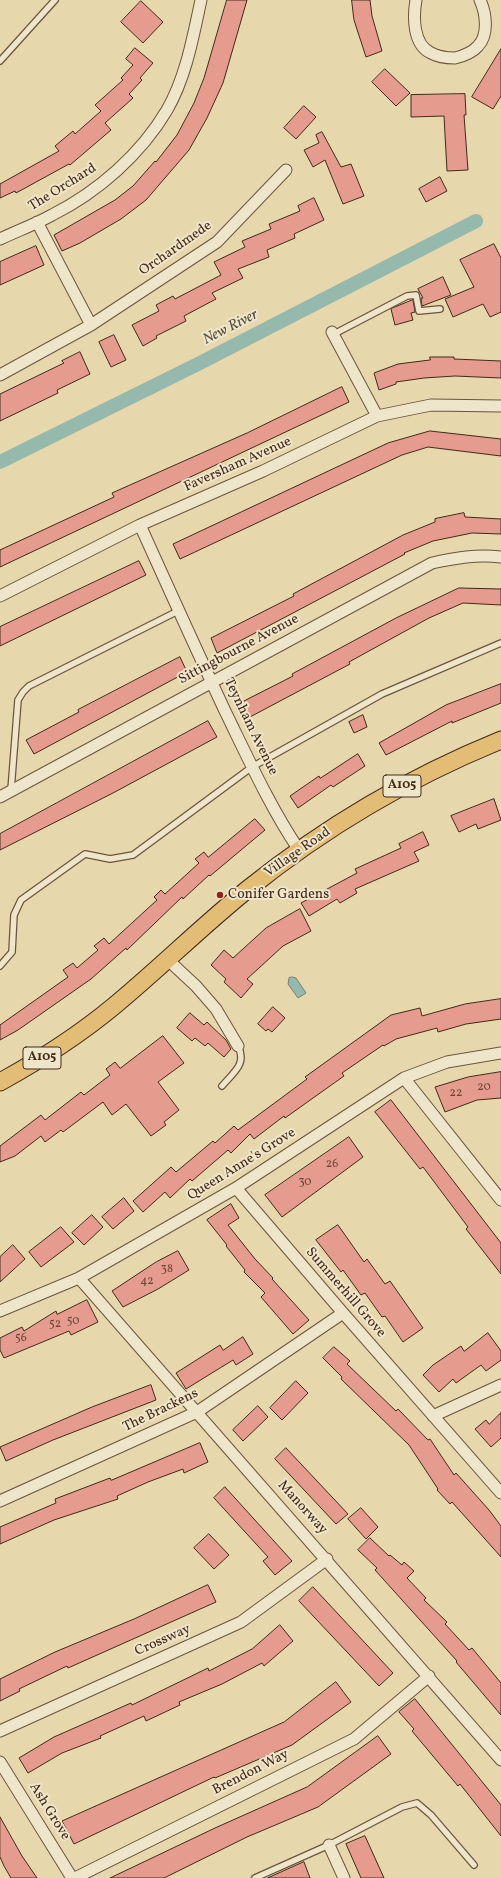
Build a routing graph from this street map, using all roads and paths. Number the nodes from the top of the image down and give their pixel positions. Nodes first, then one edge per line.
1 (55, 0) edge
2 (201, 0) edge
3 (416, 0) edge
4 (480, 0) edge
5 (0, 61) edge
6 (286, 170) dead end
7 (37, 222) junction
8 (0, 239) edge
9 (440, 309) dead end
10 (91, 325) junction
11 (333, 333) joint
12 (0, 375) edge
13 (501, 406) edge
14 (377, 416) junction
15 (140, 525) junction
16 (501, 557) edge
17 (0, 596) edge
18 (178, 611) junction
19 (501, 643) edge
20 (211, 682) junction
21 (501, 740) edge
22 (252, 768) junction
23 (11, 790) junction
24 (0, 797) edge
25 (299, 850) junction
26 (167, 959) junction
27 (0, 966) edge
28 (238, 1046) joint
29 (501, 1053) edge
30 (404, 1078) junction
31 (0, 1082) edge
32 (222, 1086) dead end
33 (236, 1188) junction
34 (501, 1200) edge
35 (80, 1278) junction
36 (0, 1311) edge
37 (343, 1313) junction
38 (501, 1385) edge
39 (197, 1412) junction
40 (433, 1416) junction
41 (501, 1493) edge
42 (0, 1501) edge
43 (327, 1559) junction
44 (429, 1676) junction
45 (0, 1731) edge
46 (501, 1760) edge
47 (0, 1762) edge
48 (329, 1845) junction
49 (474, 1865) dead end
50 (72, 1878) edge
51 (75, 1878) edge
52 (255, 1878) edge
53 (344, 1878) edge

1 - 5 lane
2 - 7 street, The Orchard
3 - 4 street
6 - 10 street, Orchardmede
7 - 8 street, The Orchard
7 - 10 street
9 - 11 lane
10 - 12 street, Orchardmede
11 - 14 street
13 - 14 street, Faversham Avenue
14 - 15 street, Faversham Avenue
15 - 17 street, Faversham Avenue
15 - 18 street, Teynham Avenue
16 - 20 street, Sittingbourne Avenue
18 - 20 street, Teynham Avenue
18 - 23 lane
19 - 22 lane
20 - 22 street, Teynham Avenue
20 - 23 street, Sittingbourne Avenue
21 - 25 main road, Village Road / A105
22 - 25 street, Teynham Avenue
22 - 27 lane
23 - 24 street, Sittingbourne Avenue
25 - 26 main road, Village Road / A105
26 - 28 street
26 - 31 main road, Village Road / A105
28 - 32 lane
29 - 30 street, Queen Anne's Grove
30 - 33 street, Queen Anne's Grove
30 - 34 street
33 - 35 street, Queen Anne's Grove
33 - 37 street, Summerhill Grove
35 - 36 street, Queen Anne's Grove
35 - 39 street, Manorway
37 - 39 street, The Brackens
37 - 40 street, Summerhill Grove
38 - 40 street
39 - 42 street, The Brackens
39 - 43 street, Manorway
40 - 41 street, Summerhill Grove
43 - 44 street, Manorway
43 - 45 street, Crossway
44 - 46 street, Manorway
44 - 51 street, Brendon Way
47 - 50 street, Ash Grove
48 - 49 lane
48 - 52 lane
48 - 53 street

